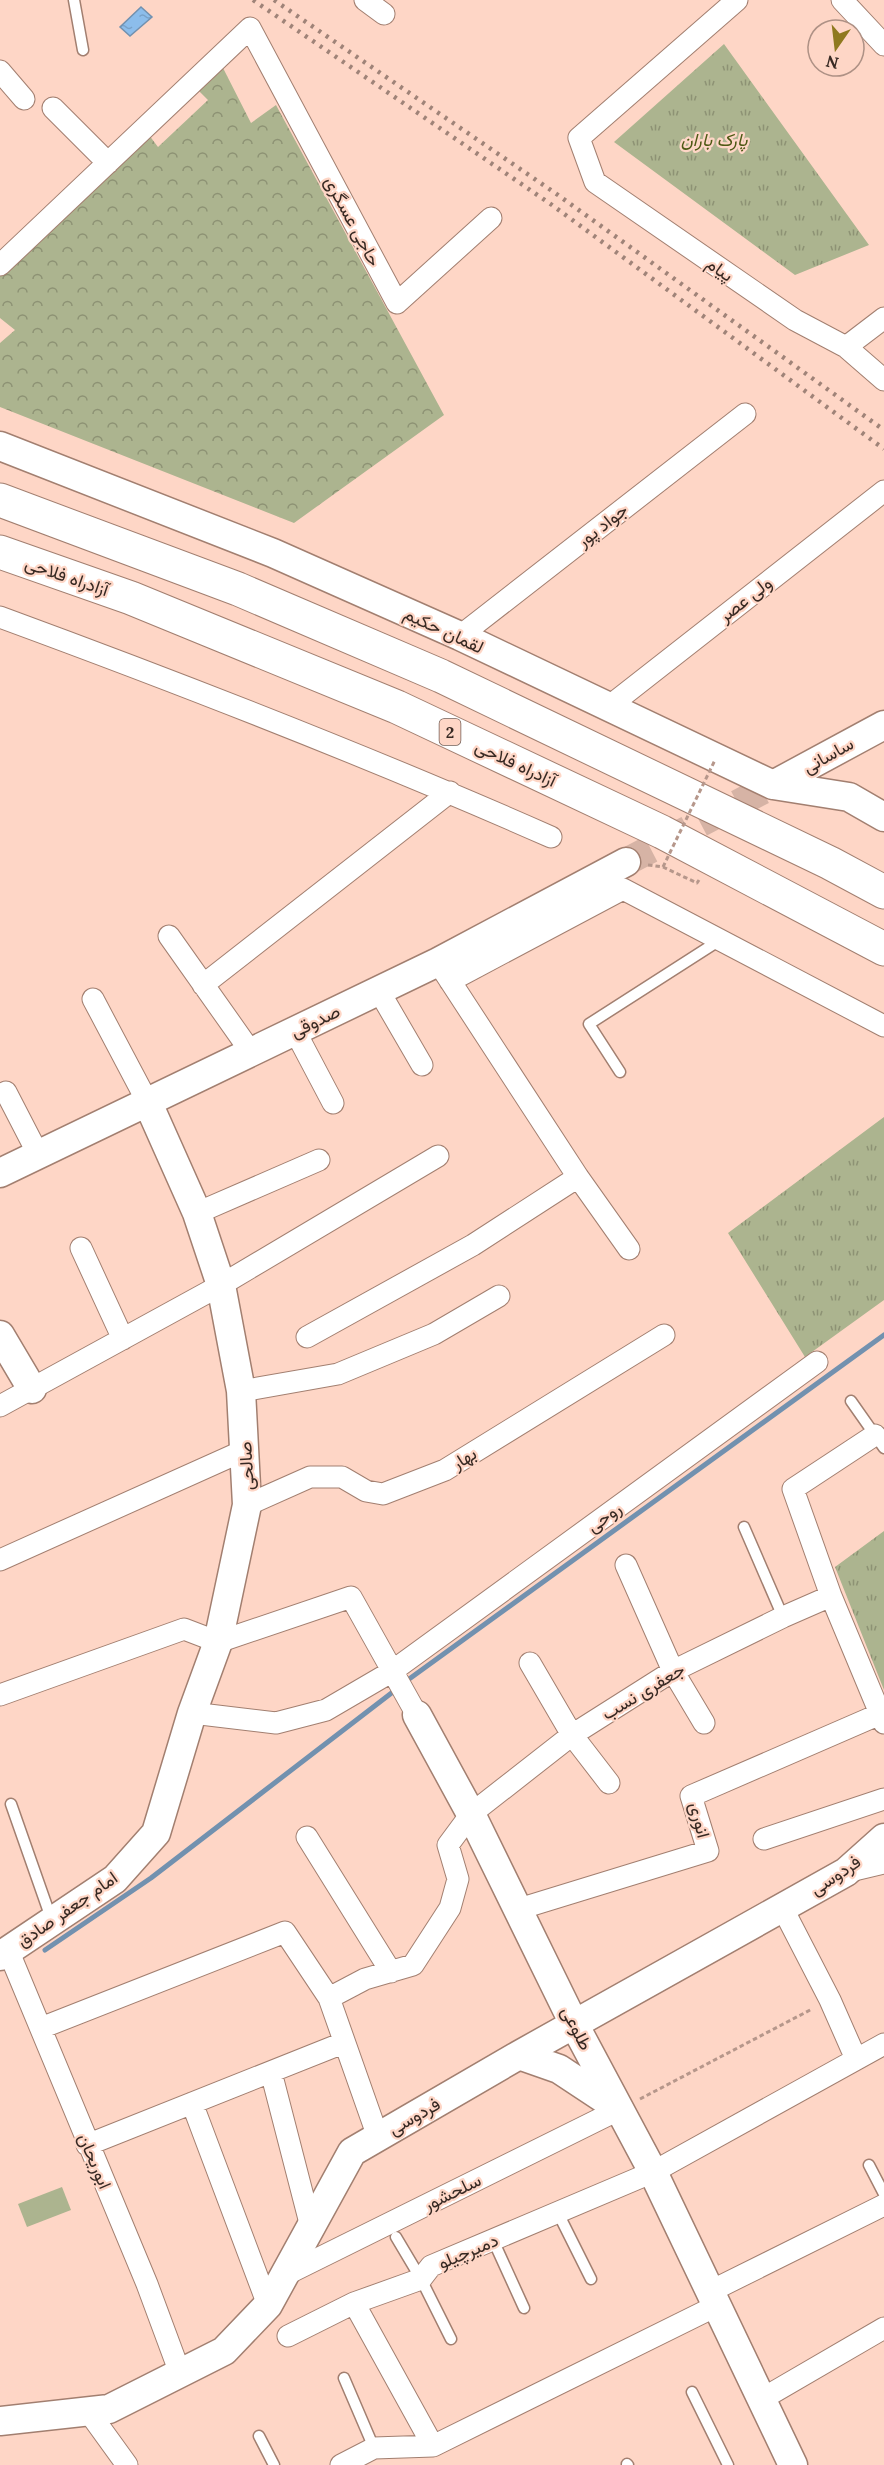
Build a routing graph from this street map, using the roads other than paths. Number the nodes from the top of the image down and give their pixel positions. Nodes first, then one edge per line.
1 (74, 0) edge
2 (365, 0) edge
3 (737, 0) edge
4 (842, 0) edge
5 (384, 14) dead end
6 (884, 45) edge
7 (83, 50) dead end
8 (0, 71) edge
9 (24, 99) dead end
10 (53, 108) dead end
11 (108, 163) junction
12 (491, 218) dead end
13 (0, 265) edge
14 (884, 318) edge
15 (846, 347) junction
16 (884, 380) edge
17 (745, 414) dead end
18 (0, 446) edge
19 (884, 491) edge
20 (0, 500) edge
21 (0, 552) edge
22 (0, 617) edge
23 (460, 636) junction
24 (607, 708) junction
25 (884, 725) edge
26 (773, 785) junction
27 (450, 792) junction
28 (884, 817) edge
29 (551, 837) dead end
30 (626, 862) tunnel mouth
31 (884, 892) edge
32 (169, 936) dead end
33 (720, 940) junction
34 (884, 950) edge
35 (444, 972) junction
36 (203, 985) junction
37 (379, 991) junction
38 (93, 999) dead end
39 (884, 1026) edge
40 (295, 1031) junction
41 (251, 1052) junction
42 (422, 1065) dead end
43 (620, 1072) dead end
44 (6, 1092) dead end
45 (148, 1103) junction
46 (333, 1103) dead end
47 (38, 1154) junction
48 (438, 1156) dead end
49 (319, 1160) dead end
50 (0, 1173) edge
51 (578, 1177) junction
52 (197, 1214) junction
53 (81, 1248) dead end
54 (629, 1248) dead end
55 (221, 1285) junction
56 (499, 1296) dead end
57 (0, 1335) edge
58 (664, 1335) dead end
59 (307, 1337) dead end
60 (123, 1339) junction
61 (817, 1362) dead end
62 (32, 1389) junction
63 (241, 1391) junction
64 (851, 1401) dead end
65 (0, 1406) edge
66 (879, 1442) edge
67 (245, 1449) junction
68 (248, 1505) junction
69 (744, 1527) dead end
70 (0, 1560) edge
71 (626, 1565) dead end
72 (831, 1596) junction
73 (783, 1617) junction
74 (218, 1642) junction
75 (530, 1663) dead end
76 (391, 1671) junction
77 (673, 1671) junction
78 (0, 1695) edge
79 (192, 1713) junction
80 (417, 1715) joint
81 (882, 1718) edge
82 (704, 1723) dead end
83 (572, 1735) junction
84 (609, 1783) dead end
85 (884, 1799) edge
86 (11, 1804) dead end
87 (471, 1814) junction
88 (156, 1833) joint
89 (308, 1837) dead end
90 (884, 1838) edge
91 (764, 1839) dead end
92 (884, 1863) edge
93 (846, 1872) junction
94 (519, 1909) junction
95 (783, 1909) junction
96 (52, 1921) junction
97 (4, 1953) edge
98 (391, 1972) junction
99 (329, 1998) junction
100 (574, 2024) junction
101 (41, 2028) junction
102 (343, 2043) junction
103 (884, 2044) edge
104 (519, 2055) junction
105 (856, 2059) junction
106 (271, 2072) junction
107 (192, 2103) junction
108 (620, 2109) junction
109 (378, 2137) junction
110 (87, 2145) junction
111 (869, 2164) dead end
112 (653, 2172) junction
113 (884, 2194) edge
114 (884, 2205) edge
115 (558, 2213) junction
116 (311, 2227) junction
117 (396, 2237) dead end
118 (493, 2240) junction
119 (285, 2275) junction
120 (421, 2279) junction
121 (591, 2279) dead end
122 (714, 2298) junction
123 (354, 2303) junction
124 (268, 2305) junction
125 (524, 2308) dead end
126 (884, 2328) edge
127 (288, 2336) dead end
128 (451, 2339) dead end
129 (180, 2373) junction
130 (344, 2378) dead end
131 (692, 2392) dead end
132 (762, 2399) junction
133 (88, 2411) junction
134 (0, 2421) edge
135 (259, 2436) dead end
136 (433, 2446) junction
137 (374, 2448) junction
138 (127, 2465) edge
139 (274, 2465) edge
140 (341, 2465) edge
141 (728, 2465) edge
142 (793, 2465) edge

1 - 7 lane
2 - 5 street
3 - 15 street, پیام
4 - 6 street
8 - 9 street
10 - 11 street
11 - 12 street, حاجی عسگری
11 - 13 street
14 - 15 street
15 - 16 street, پیام
17 - 23 street, جواد پور
18 - 23 street, لقمان حکیم
19 - 24 street, ولی عصر
20 - 31 highway
21 - 34 highway, آزادراه فلاحی / 2
22 - 27 street
23 - 24 street, لقمان حکیم
24 - 26 street, لقمان حکیم
25 - 26 street, ساسانی
26 - 28 street, لقمان حکیم
27 - 29 street
27 - 36 street
30 - 35 street, صدوقی
32 - 36 street
33 - 35 street
33 - 39 street
33 - 43 lane
35 - 37 street, صدوقی
35 - 51 street
36 - 41 street
37 - 40 street, صدوقی
37 - 42 street
38 - 45 street
40 - 41 street, صدوقی
40 - 46 street
41 - 45 street, صدوقی
44 - 47 street
45 - 47 street, صدوقی
45 - 52 street, صالحی
47 - 50 street, صدوقی
48 - 55 street
49 - 52 street
51 - 54 street
51 - 59 street
52 - 55 street, صالحی
53 - 60 street
55 - 60 street
55 - 63 street, صالحی
56 - 63 street
57 - 62 street
58 - 68 street, بهار
60 - 62 street
61 - 76 street, روحی
62 - 65 street
63 - 67 street, صالحی
64 - 66 lane
66 - 72 street
67 - 68 street, صالحی
67 - 70 street
68 - 74 street, صالحی
69 - 73 lane
71 - 77 street
72 - 73 street, جعفری نسب
72 - 81 street
73 - 77 street, جعفری نسب
74 - 76 street, طلوعی
74 - 78 street
74 - 79 street, صالحی
75 - 83 street
76 - 79 street, روحی
76 - 80 street, طلوعی
77 - 82 street
77 - 83 street, جعفری نسب
79 - 88 street, صالحی
80 - 87 street, طلوعی
81 - 94 street, انوری
83 - 84 street
83 - 87 street, جعفری نسب
85 - 91 street
86 - 96 lane
87 - 94 street, طلوعی
87 - 98 street, جعفری نسب
88 - 96 street, امام جعفر صادق
89 - 98 street
90 - 93 street, فردوسی
92 - 93 street
93 - 95 street, فردوسی
94 - 100 street, طلوعی
95 - 100 street, فردوسی
95 - 105 street
96 - 97 street, امام جعفر صادق
97 - 101 street, ابوریحان
98 - 99 street
99 - 101 street
99 - 102 street
100 - 104 street, فردوسی
100 - 108 street, طلوعی
101 - 110 street, ابوریحان
102 - 106 street
102 - 109 street
103 - 105 street, دمیرچیلو
104 - 108 street
104 - 109 street, فردوسی
105 - 112 street, دمیرچیلو
106 - 107 street
106 - 116 street
107 - 110 street
107 - 124 street
108 - 112 street, طلوعی
108 - 119 street, سلحشور
109 - 116 street, فردوسی
110 - 129 street, ابوریحان
111 - 113 lane
112 - 115 street, دمیرچیلو
112 - 122 street, طلوعی
114 - 122 street
115 - 118 street, دمیرچیلو
115 - 121 lane
116 - 119 street, فردوسی
117 - 120 lane
118 - 120 street, دمیرچیلو
118 - 125 lane
119 - 124 street, فردوسی
120 - 123 street, دمیرچیلو
120 - 128 lane
122 - 132 street, طلوعی
122 - 136 street
123 - 127 street, دمیرچیلو
123 - 136 street
124 - 129 street, فردوسی
126 - 132 street
129 - 133 street, فردوسی
130 - 137 lane
131 - 141 lane
132 - 142 street, طلوعی
133 - 134 street, فردوسی
133 - 138 street
135 - 139 lane
136 - 137 street
137 - 140 street

